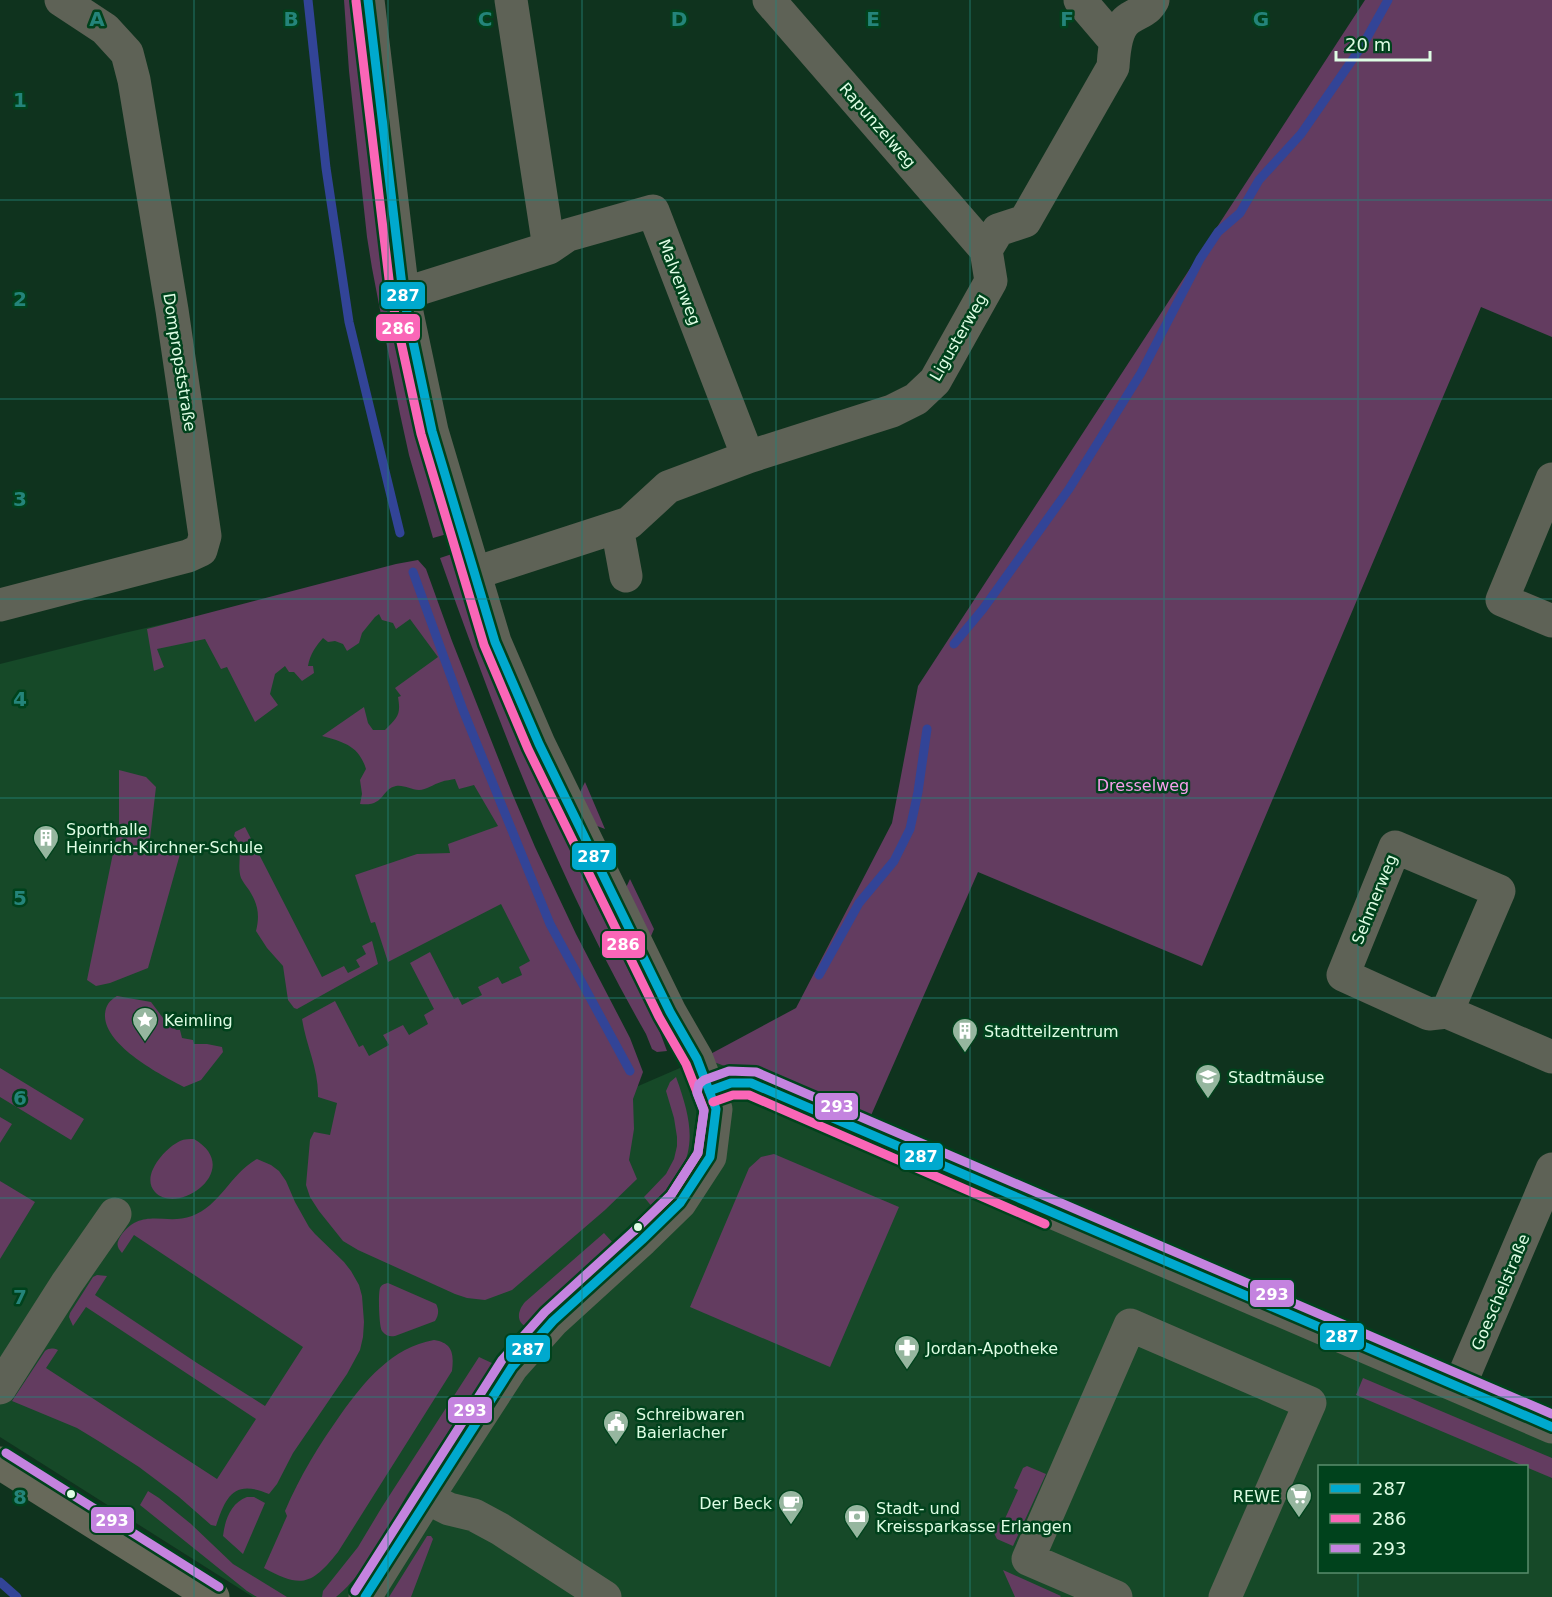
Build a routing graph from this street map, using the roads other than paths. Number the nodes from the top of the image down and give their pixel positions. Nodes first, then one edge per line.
1 (61, 0) edge
2 (368, 0) edge
3 (512, 0) edge
4 (769, 0) edge
5 (1080, 0) edge
6 (1153, 0) edge
7 (1115, 41) junction
8 (549, 248) junction
9 (986, 250) junction
10 (403, 294) junction
11 (748, 458) junction
12 (1552, 479) edge
13 (617, 527) junction
14 (475, 573) junction
15 (626, 576) dead end
16 (0, 604) edge
17 (1552, 621) edge
18 (1447, 1012) junction
19 (1552, 1057) edge
20 (709, 1091) junction
21 (1552, 1169) edge
22 (115, 1214) dead end
23 (1459, 1387) junction
24 (0, 1388) edge
25 (1552, 1427) edge
26 (0, 1463) edge
27 (427, 1498) junction
28 (213, 1597) edge
29 (365, 1597) edge
30 (605, 1597) edge
31 (1116, 1597) edge
32 (1225, 1597) edge

1 - 16 street, Dompropststraße
2 - 10 street
3 - 8 street
4 - 9 street, Rapunzelweg
5 - 7 street
6 - 7 street
7 - 9 street
8 - 10 street, Malvenweg
8 - 11 street, Malvenweg
9 - 11 street, Ligusterweg
10 - 14 street
11 - 13 street, Ligusterweg
12 - 17 street
13 - 14 street, Ligusterweg
13 - 15 street
14 - 20 street
18 - 18 street, Sehmerweg
18 - 19 street, Sehmerweg
20 - 23 street
20 - 27 street
21 - 23 street, Goeschelstraße
22 - 24 street
23 - 25 street
26 - 28 main road
27 - 29 street
27 - 30 street
31 - 32 street

